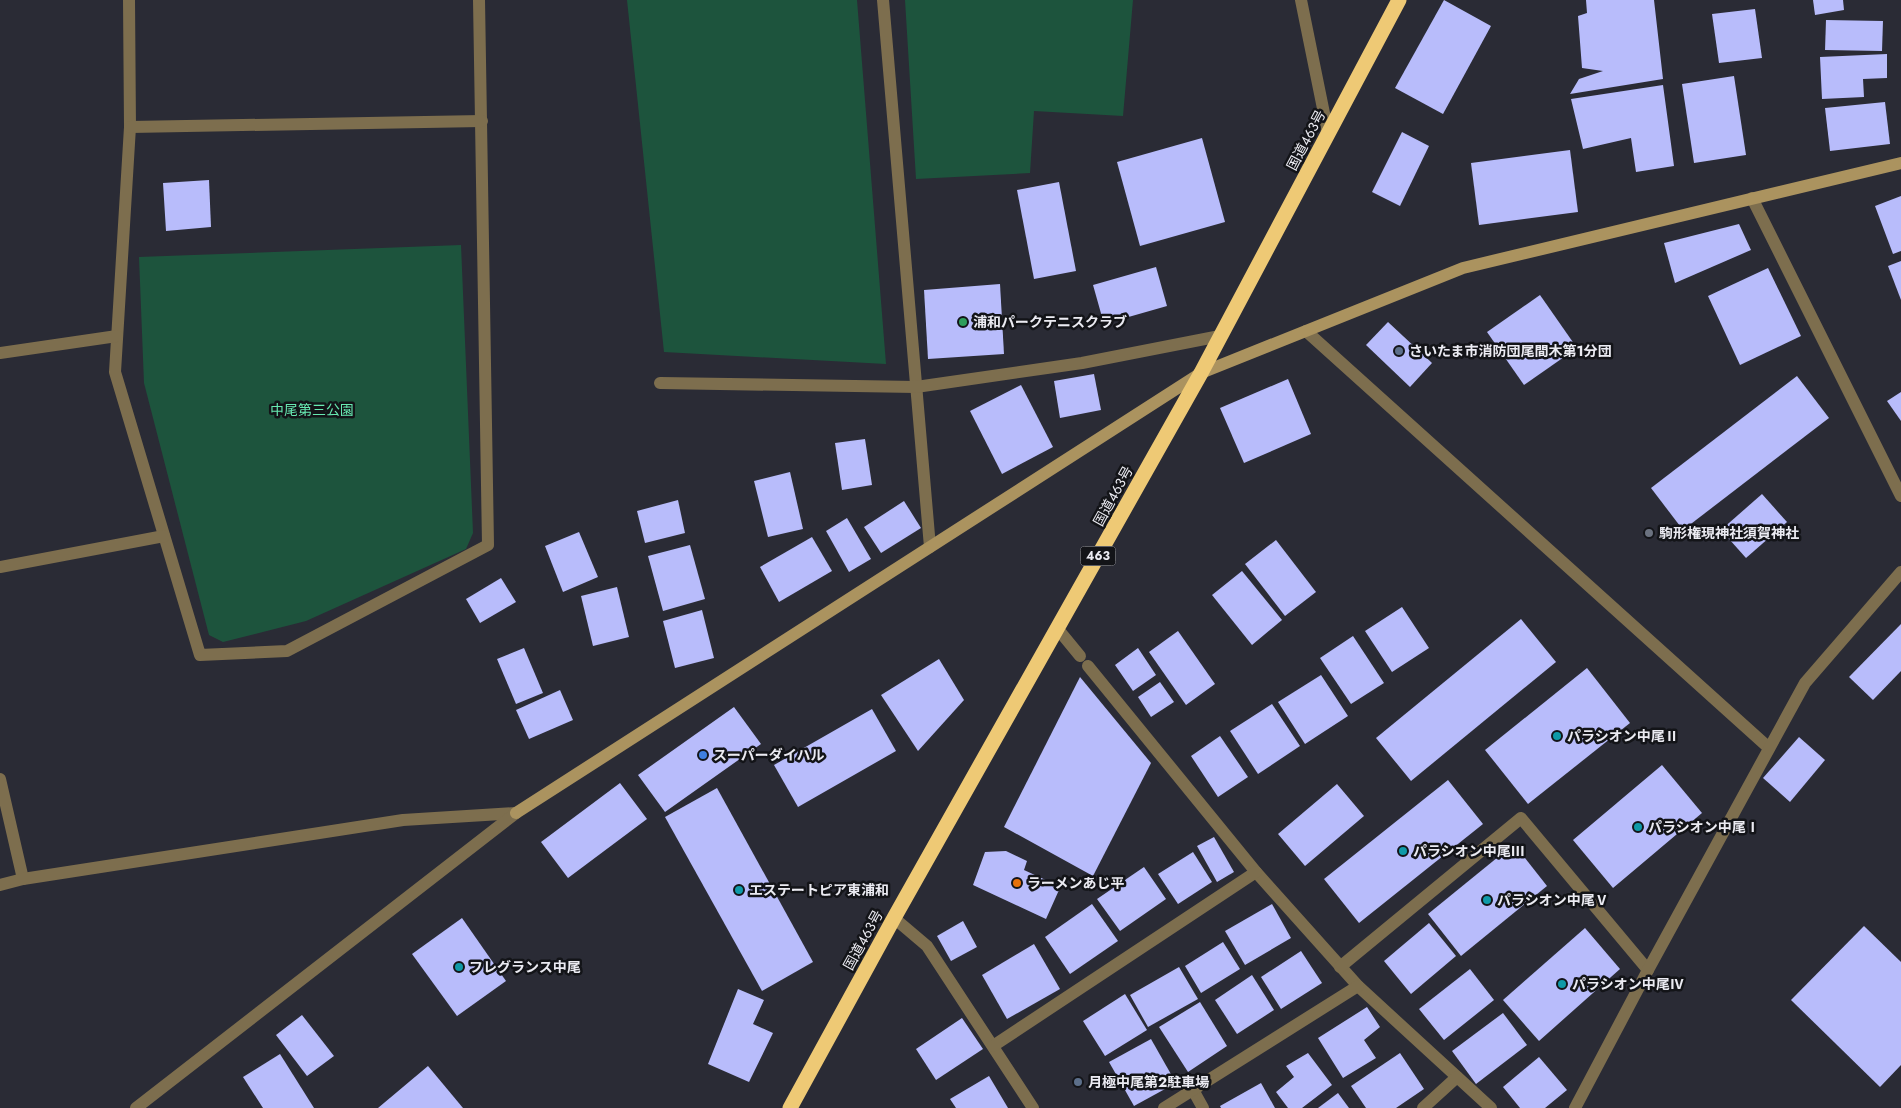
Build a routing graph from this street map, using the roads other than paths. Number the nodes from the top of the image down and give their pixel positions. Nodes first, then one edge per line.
1 (129, 0) edge
2 (479, 0) edge
3 (884, 0) edge
4 (1301, 0) edge
5 (1399, 0) edge
6 (482, 122) junction
7 (130, 127) junction
8 (1328, 133) junction
9 (1901, 164) edge
10 (1752, 198) junction
11 (1306, 331) junction
12 (117, 336) junction
13 (1220, 336) junction
14 (0, 353) edge
15 (1201, 373) junction
16 (660, 383) dead end
17 (916, 387) junction
18 (1901, 496) edge
19 (164, 536) junction
20 (930, 547) junction
21 (0, 568) edge
22 (1901, 572) edge
23 (1057, 628) junction
24 (1769, 748) junction
25 (0, 779) edge
26 (516, 814) junction
27 (1256, 872) junction
28 (23, 879) junction
29 (0, 885) edge
30 (894, 918) junction
31 (1340, 966) junction
32 (1648, 970) junction
33 (1358, 986) junction
34 (993, 1046) junction
35 (1457, 1077) junction
36 (1193, 1090) junction
37 (136, 1108) edge
38 (790, 1108) edge
39 (1033, 1108) edge
40 (1164, 1108) edge
41 (1203, 1108) edge
42 (1423, 1108) edge
43 (1491, 1108) edge
44 (1575, 1108) edge

1 - 7 street
2 - 6 street
3 - 17 street
4 - 8 street
5 - 8 highway, 国道463号 / 463
6 - 7 street
6 - 19 street
7 - 12 street
8 - 13 highway, 国道463号 / 463
9 - 10 street
10 - 11 street
10 - 18 street
11 - 15 street
11 - 24 street
12 - 14 street
12 - 19 street
13 - 15 highway, 国道463号 / 463
13 - 17 street
15 - 20 street
15 - 23 highway, 国道463号 / 463
16 - 17 street
17 - 20 street
19 - 21 street
20 - 26 street
22 - 24 street
23 - 27 street
23 - 30 highway, 国道463号 / 463
24 - 32 street
25 - 28 street
26 - 28 street
26 - 37 street
27 - 31 street
27 - 34 street
28 - 29 street
30 - 34 street
30 - 38 highway, 国道463号 / 463
31 - 32 street
31 - 33 street
32 - 44 street
33 - 35 street
33 - 36 street
34 - 39 street
35 - 42 street
35 - 43 street
36 - 40 street
36 - 41 street

